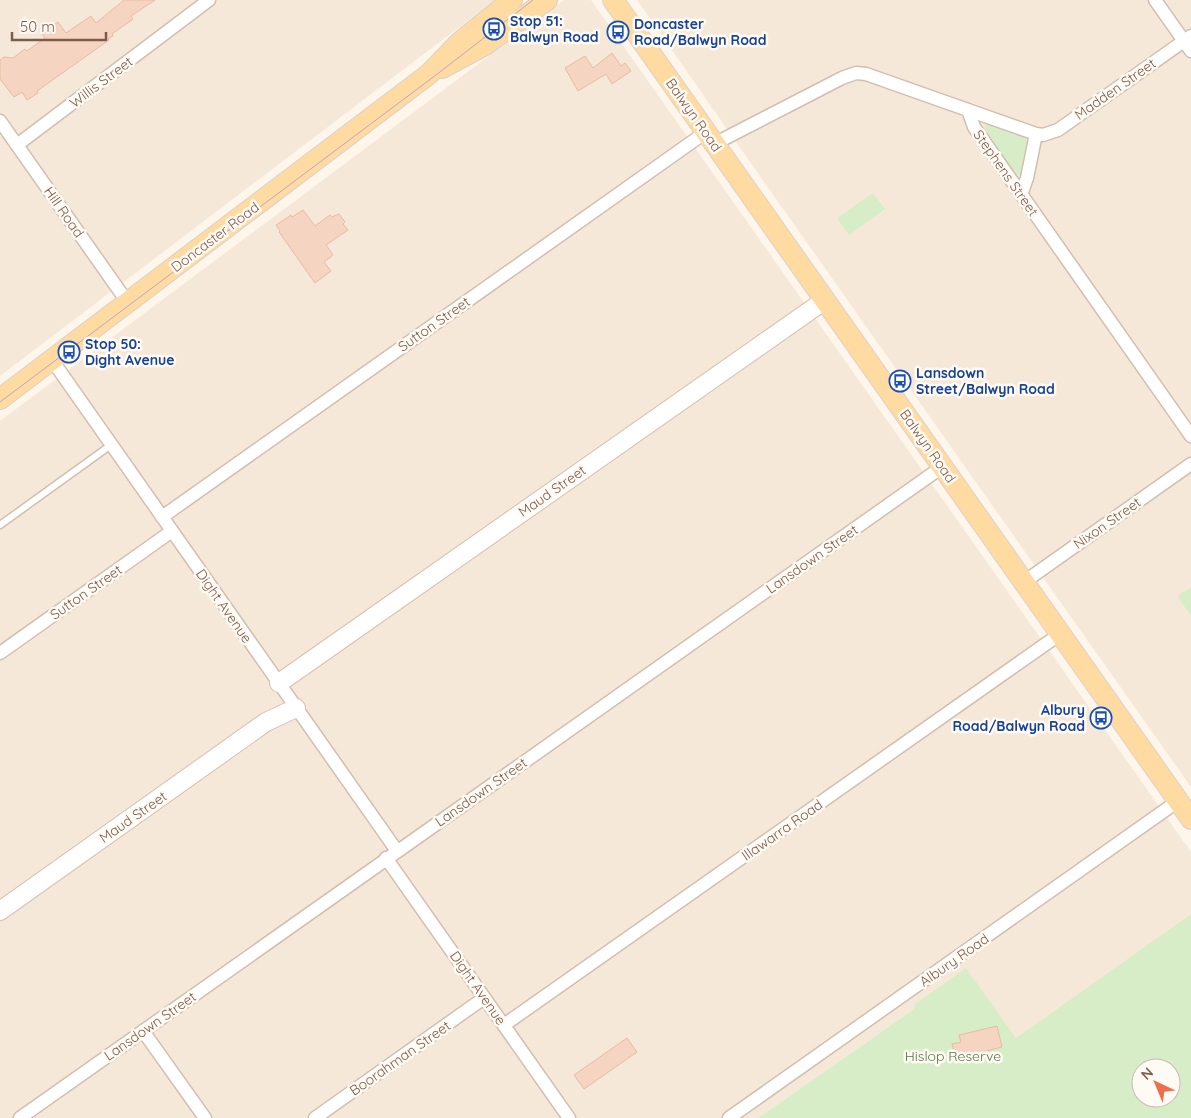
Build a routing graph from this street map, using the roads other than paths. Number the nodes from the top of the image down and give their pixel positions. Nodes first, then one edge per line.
1 (209, 0) edge
2 (512, 0) edge
3 (546, 0) edge
4 (613, 0) edge
5 (1155, 0) edge
6 (1189, 42) edge
7 (429, 74) junction
8 (968, 110) junction
9 (0, 121) edge
10 (1036, 134) junction
11 (710, 138) junction
12 (17, 145) junction
13 (1021, 195) junction
14 (825, 300) junction
15 (128, 303) junction
16 (52, 360) junction
17 (0, 398) edge
18 (1191, 436) edge
19 (111, 445) junction
20 (1191, 464) edge
21 (942, 467) junction
22 (162, 517) junction
23 (0, 525) edge
24 (172, 531) junction
25 (1024, 582) junction
26 (1060, 634) junction
27 (0, 653) edge
28 (279, 683) junction
29 (293, 703) junction
30 (1178, 801) junction
31 (1191, 819) edge
32 (392, 855) junction
33 (0, 911) edge
34 (484, 998) junction
35 (504, 1026) junction
36 (143, 1031) junction
37 (20, 1118) edge
38 (205, 1118) edge
39 (315, 1118) edge
40 (569, 1118) edge
41 (729, 1118) edge

1 - 12 street, Willis Street
2 - 7 main road, Doncaster Road
3 - 7 main road, Doncaster Road
4 - 11 main road, Balwyn Road
5 - 6 street
6 - 10 street, Madden Street
7 - 15 main road, Doncaster Road
8 - 10 street
8 - 11 street
8 - 13 street, Stephens Street
9 - 12 street, Hill Road
10 - 13 street
11 - 14 main road, Balwyn Road
11 - 22 street, Sutton Street
12 - 15 street, Hill Road
13 - 18 street, Stephens Street
14 - 21 main road, Balwyn Road
14 - 28 street, Maud Street
15 - 16 main road, Doncaster Road
16 - 17 main road, Doncaster Road
16 - 19 street, Dight Avenue
19 - 22 street, Dight Avenue
19 - 23 lane
20 - 25 street, Nixon Street
21 - 25 main road, Balwyn Road
21 - 32 street, Lansdown Street
22 - 24 street, Dight Avenue
24 - 27 street, Sutton Street
24 - 28 street, Dight Avenue
25 - 26 main road, Balwyn Road
26 - 30 main road, Balwyn Road
26 - 35 street, Illawarra Road
28 - 29 street, Dight Avenue
29 - 32 street, Dight Avenue
29 - 33 street, Maud Street
30 - 31 main road, Balwyn Road
30 - 41 street, Albury Road
32 - 34 street, Dight Avenue
32 - 36 street, Lansdown Street
34 - 35 street, Dight Avenue
34 - 39 street, Boorahman Street
35 - 40 street, Dight Avenue
36 - 37 street, Lansdown Street
36 - 38 street

